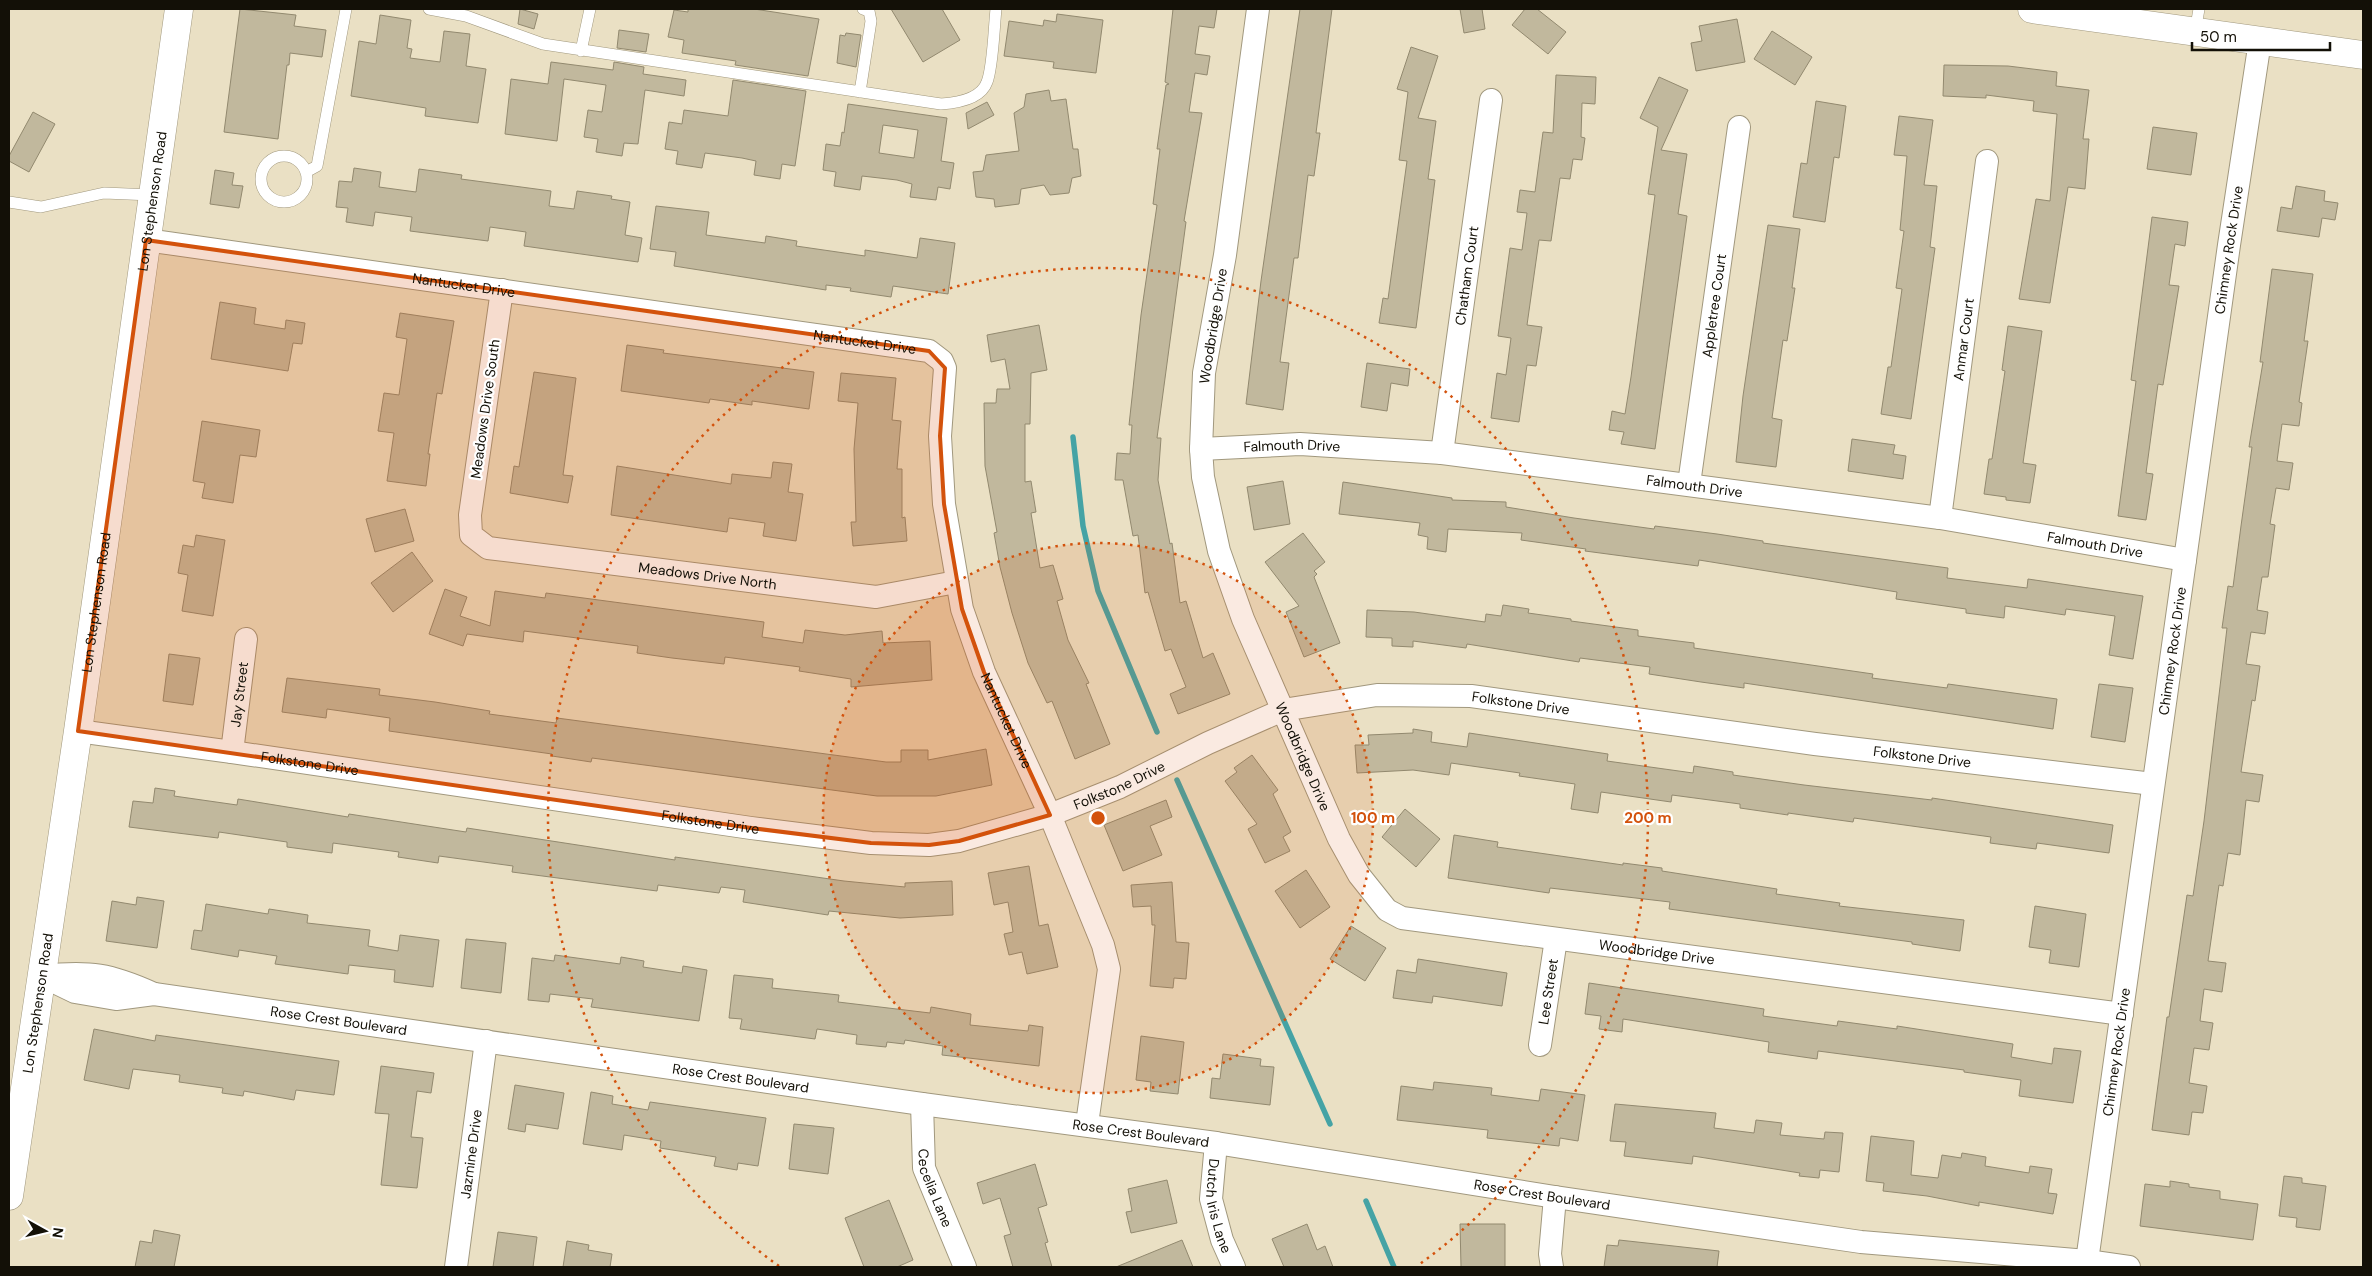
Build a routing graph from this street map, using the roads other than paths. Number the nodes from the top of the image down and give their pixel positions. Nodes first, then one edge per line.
1 (179, 9) edge
2 (346, 9) edge
3 (429, 9) edge
4 (590, 9) edge
5 (863, 9) edge
6 (996, 9) edge
7 (1258, 9) edge
8 (2032, 9) edge
9 (2197, 20) edge
10 (2260, 41) junction
11 (581, 51) junction
12 (2363, 55) edge
13 (860, 92) junction
14 (1491, 100) dead end
15 (1739, 127) dead end
16 (1987, 161) dead end
17 (306, 172) junction
18 (152, 195) junction
19 (9, 202) edge
20 (146, 240) junction
21 (502, 290) junction
22 (1201, 449) junction
23 (1442, 453) junction
24 (1689, 484) junction
25 (1940, 518) junction
26 (470, 528) joint
27 (2185, 560) junction
28 (956, 582) junction
29 (246, 639) dead end
30 (1283, 710) junction
31 (78, 732) junction
32 (232, 752) junction
33 (2153, 784) junction
34 (1050, 815) junction
35 (1556, 938) junction
36 (42, 976) junction
37 (2122, 1014) junction
38 (486, 1041) junction
39 (1540, 1045) dead end
40 (922, 1104) junction
41 (1087, 1124) junction
42 (1216, 1143) junction
43 (9, 1196) edge
44 (1555, 1197) junction
45 (2088, 1261) junction
46 (456, 1267) edge
47 (965, 1267) edge
48 (1234, 1267) edge
49 (1552, 1267) edge
50 (2129, 1267) edge

1 - 18 street, Lon Stephenson Road
2 - 17 lane
3 - 11 lane
4 - 11 lane
5 - 13 lane
6 - 13 lane
7 - 22 street, Woodbridge Drive
8 - 9 street
9 - 10 street
10 - 12 street
10 - 27 street, Chimney Rock Drive
11 - 13 lane
14 - 23 street, Chatham Court
15 - 24 street, Appletree Court
16 - 25 street, Anmar Court
17 - 17 lane
18 - 19 lane
18 - 20 street, Lon Stephenson Road
20 - 21 street, Nantucket Drive
20 - 31 street, Lon Stephenson Road
21 - 26 street, Meadows Drive South
21 - 28 street, Nantucket Drive
22 - 23 street, Falmouth Drive
22 - 30 street, Woodbridge Drive
23 - 24 street, Falmouth Drive
24 - 25 street, Falmouth Drive
25 - 27 street, Falmouth Drive
26 - 28 street, Meadows Drive North
27 - 33 street, Chimney Rock Drive
28 - 34 street, Nantucket Drive
29 - 32 street, Jay Street
30 - 33 street, Folkstone Drive
30 - 34 street, Folkstone Drive
30 - 35 street, Woodbridge Drive
31 - 32 street, Folkstone Drive
31 - 36 street, Lon Stephenson Road
32 - 34 street, Folkstone Drive
33 - 37 street, Chimney Rock Drive
34 - 41 street, Nantucket Drive
35 - 37 street, Woodbridge Drive
35 - 39 street, Lee Street
36 - 38 street, Rose Crest Boulevard
36 - 43 street, Lon Stephenson Road
37 - 45 street, Chimney Rock Drive
38 - 40 street, Rose Crest Boulevard
38 - 46 street, Jazmine Drive
40 - 41 street, Rose Crest Boulevard
40 - 47 street, Cecelia Lane
41 - 42 street, Rose Crest Boulevard
42 - 44 street, Rose Crest Boulevard
42 - 48 street, Dutch Iris Lane
44 - 45 street, Rose Crest Boulevard
44 - 49 street
45 - 50 street, Rose Crest Boulevard

